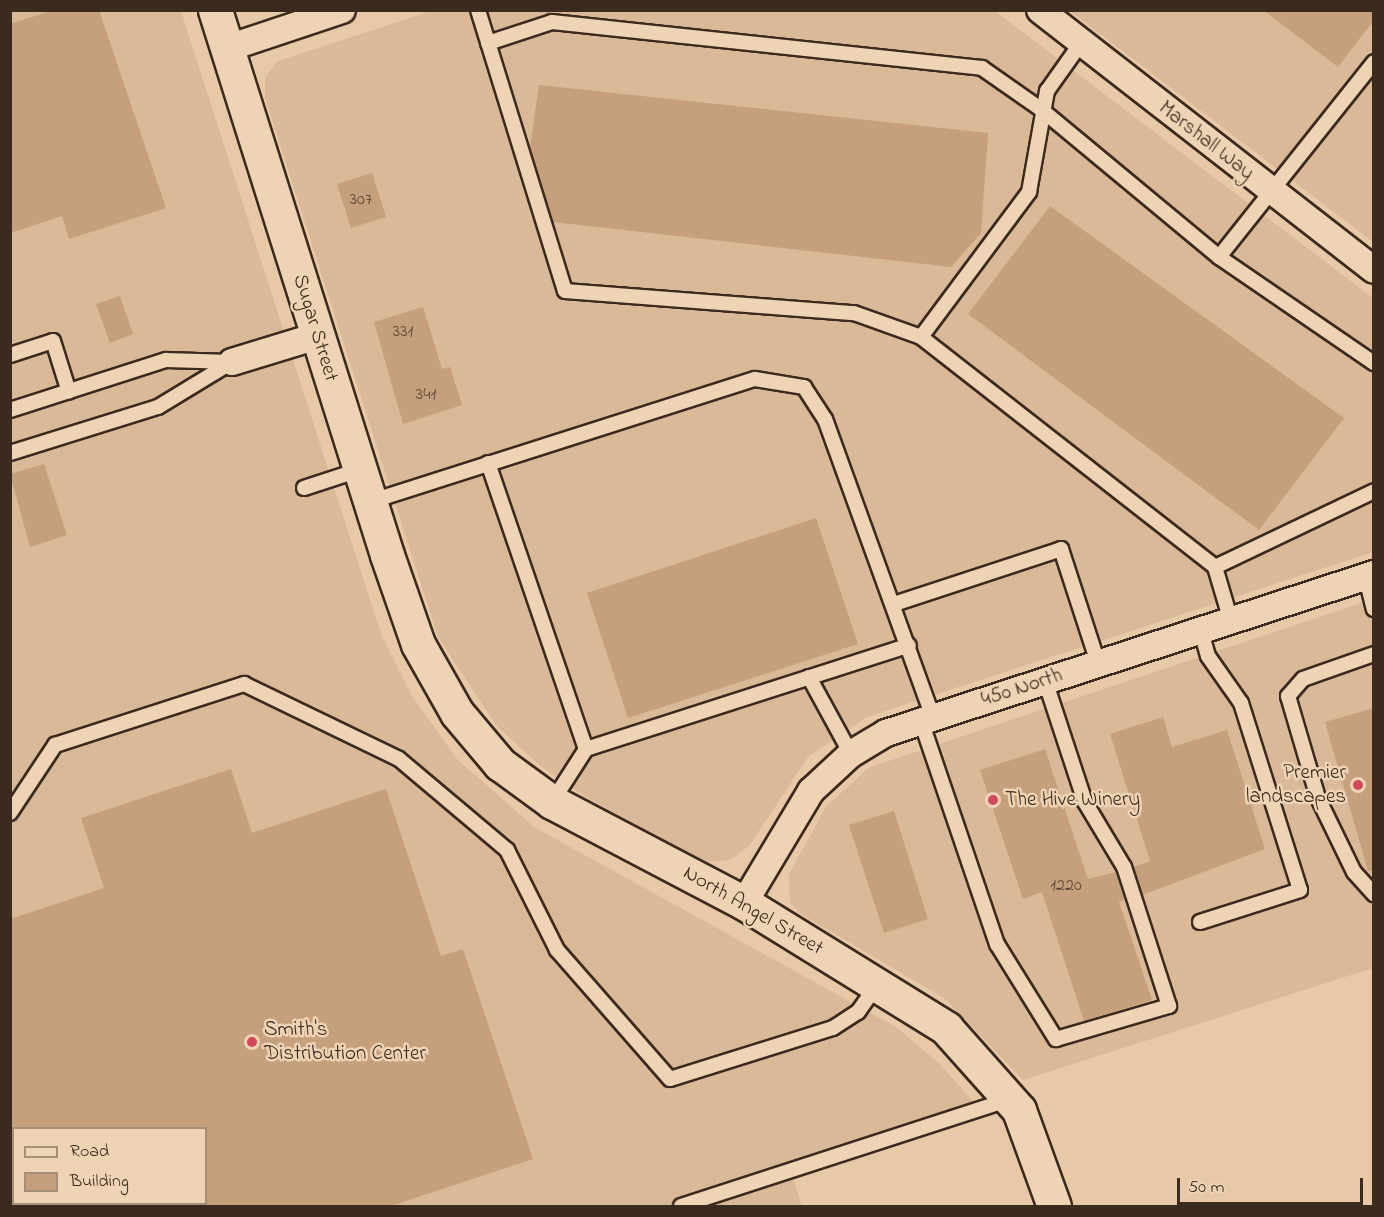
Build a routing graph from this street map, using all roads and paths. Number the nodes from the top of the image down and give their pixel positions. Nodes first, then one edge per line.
1 (215, 10) edge
2 (342, 10) edge
3 (478, 10) edge
4 (1040, 10) edge
5 (488, 43) junction
6 (1081, 44) junction
7 (228, 48) junction
8 (1374, 62) edge
9 (1042, 110) junction
10 (1268, 191) junction
11 (1219, 257) junction
12 (1374, 270) edge
13 (317, 336) junction
14 (921, 337) junction
15 (10, 355) edge
16 (232, 362) junction
17 (1374, 363) edge
18 (69, 392) junction
19 (10, 410) edge
20 (10, 453) edge
21 (488, 463) junction
22 (359, 470) junction
23 (304, 488) dead end
24 (1374, 491) edge
25 (369, 502) junction
26 (1215, 567) junction
27 (1370, 576) edge
28 (894, 604) junction
29 (1374, 609) edge
30 (1231, 621) junction
31 (1201, 631) junction
32 (418, 644) joint
33 (909, 645) junction
34 (1374, 654) edge
35 (1098, 663) junction
36 (809, 677) junction
37 (1045, 680) junction
38 (927, 719) junction
39 (586, 749) junction
40 (851, 754) junction
41 (552, 802) junction
42 (10, 813) edge
43 (1374, 894) edge
44 (744, 903) junction
45 (1200, 922) dead end
46 (877, 985) junction
47 (1010, 1100) junction
48 (681, 1206) edge
49 (1054, 1206) edge

1 - 7 street, Sugar Street
2 - 7 street
3 - 5 lane
4 - 6 street, Marshall Way
5 - 9 lane
5 - 14 lane
6 - 9 lane
6 - 10 street, Marshall Way
7 - 13 street, Sugar Street
8 - 10 lane
9 - 11 lane
9 - 14 lane
10 - 11 lane
10 - 12 street, Marshall Way
11 - 17 lane
13 - 16 street
13 - 22 street, Sugar Street
14 - 26 lane
15 - 18 lane
16 - 18 lane
16 - 20 lane
18 - 19 lane
21 - 25 lane
21 - 28 lane
21 - 39 lane
22 - 23 lane
22 - 25 street, Sugar Street
24 - 26 lane
25 - 32 street, Sugar Street
26 - 30 lane
27 - 29 lane
27 - 30 street, 450 North
28 - 33 lane
28 - 35 lane
30 - 31 street, 450 North
31 - 35 street, 450 North
31 - 45 lane
32 - 41 street, North Angel Street
33 - 36 lane
33 - 38 lane
34 - 43 lane
35 - 37 street, 450 North
36 - 39 lane
36 - 40 lane
37 - 38 street, 450 North
37 - 38 lane
38 - 40 street, 450 North
39 - 41 lane
40 - 44 street, 450 North
41 - 44 street, North Angel Street
42 - 46 lane
44 - 46 street, North Angel Street
46 - 47 street, North Angel Street
47 - 48 lane
47 - 49 street, North Angel Street

